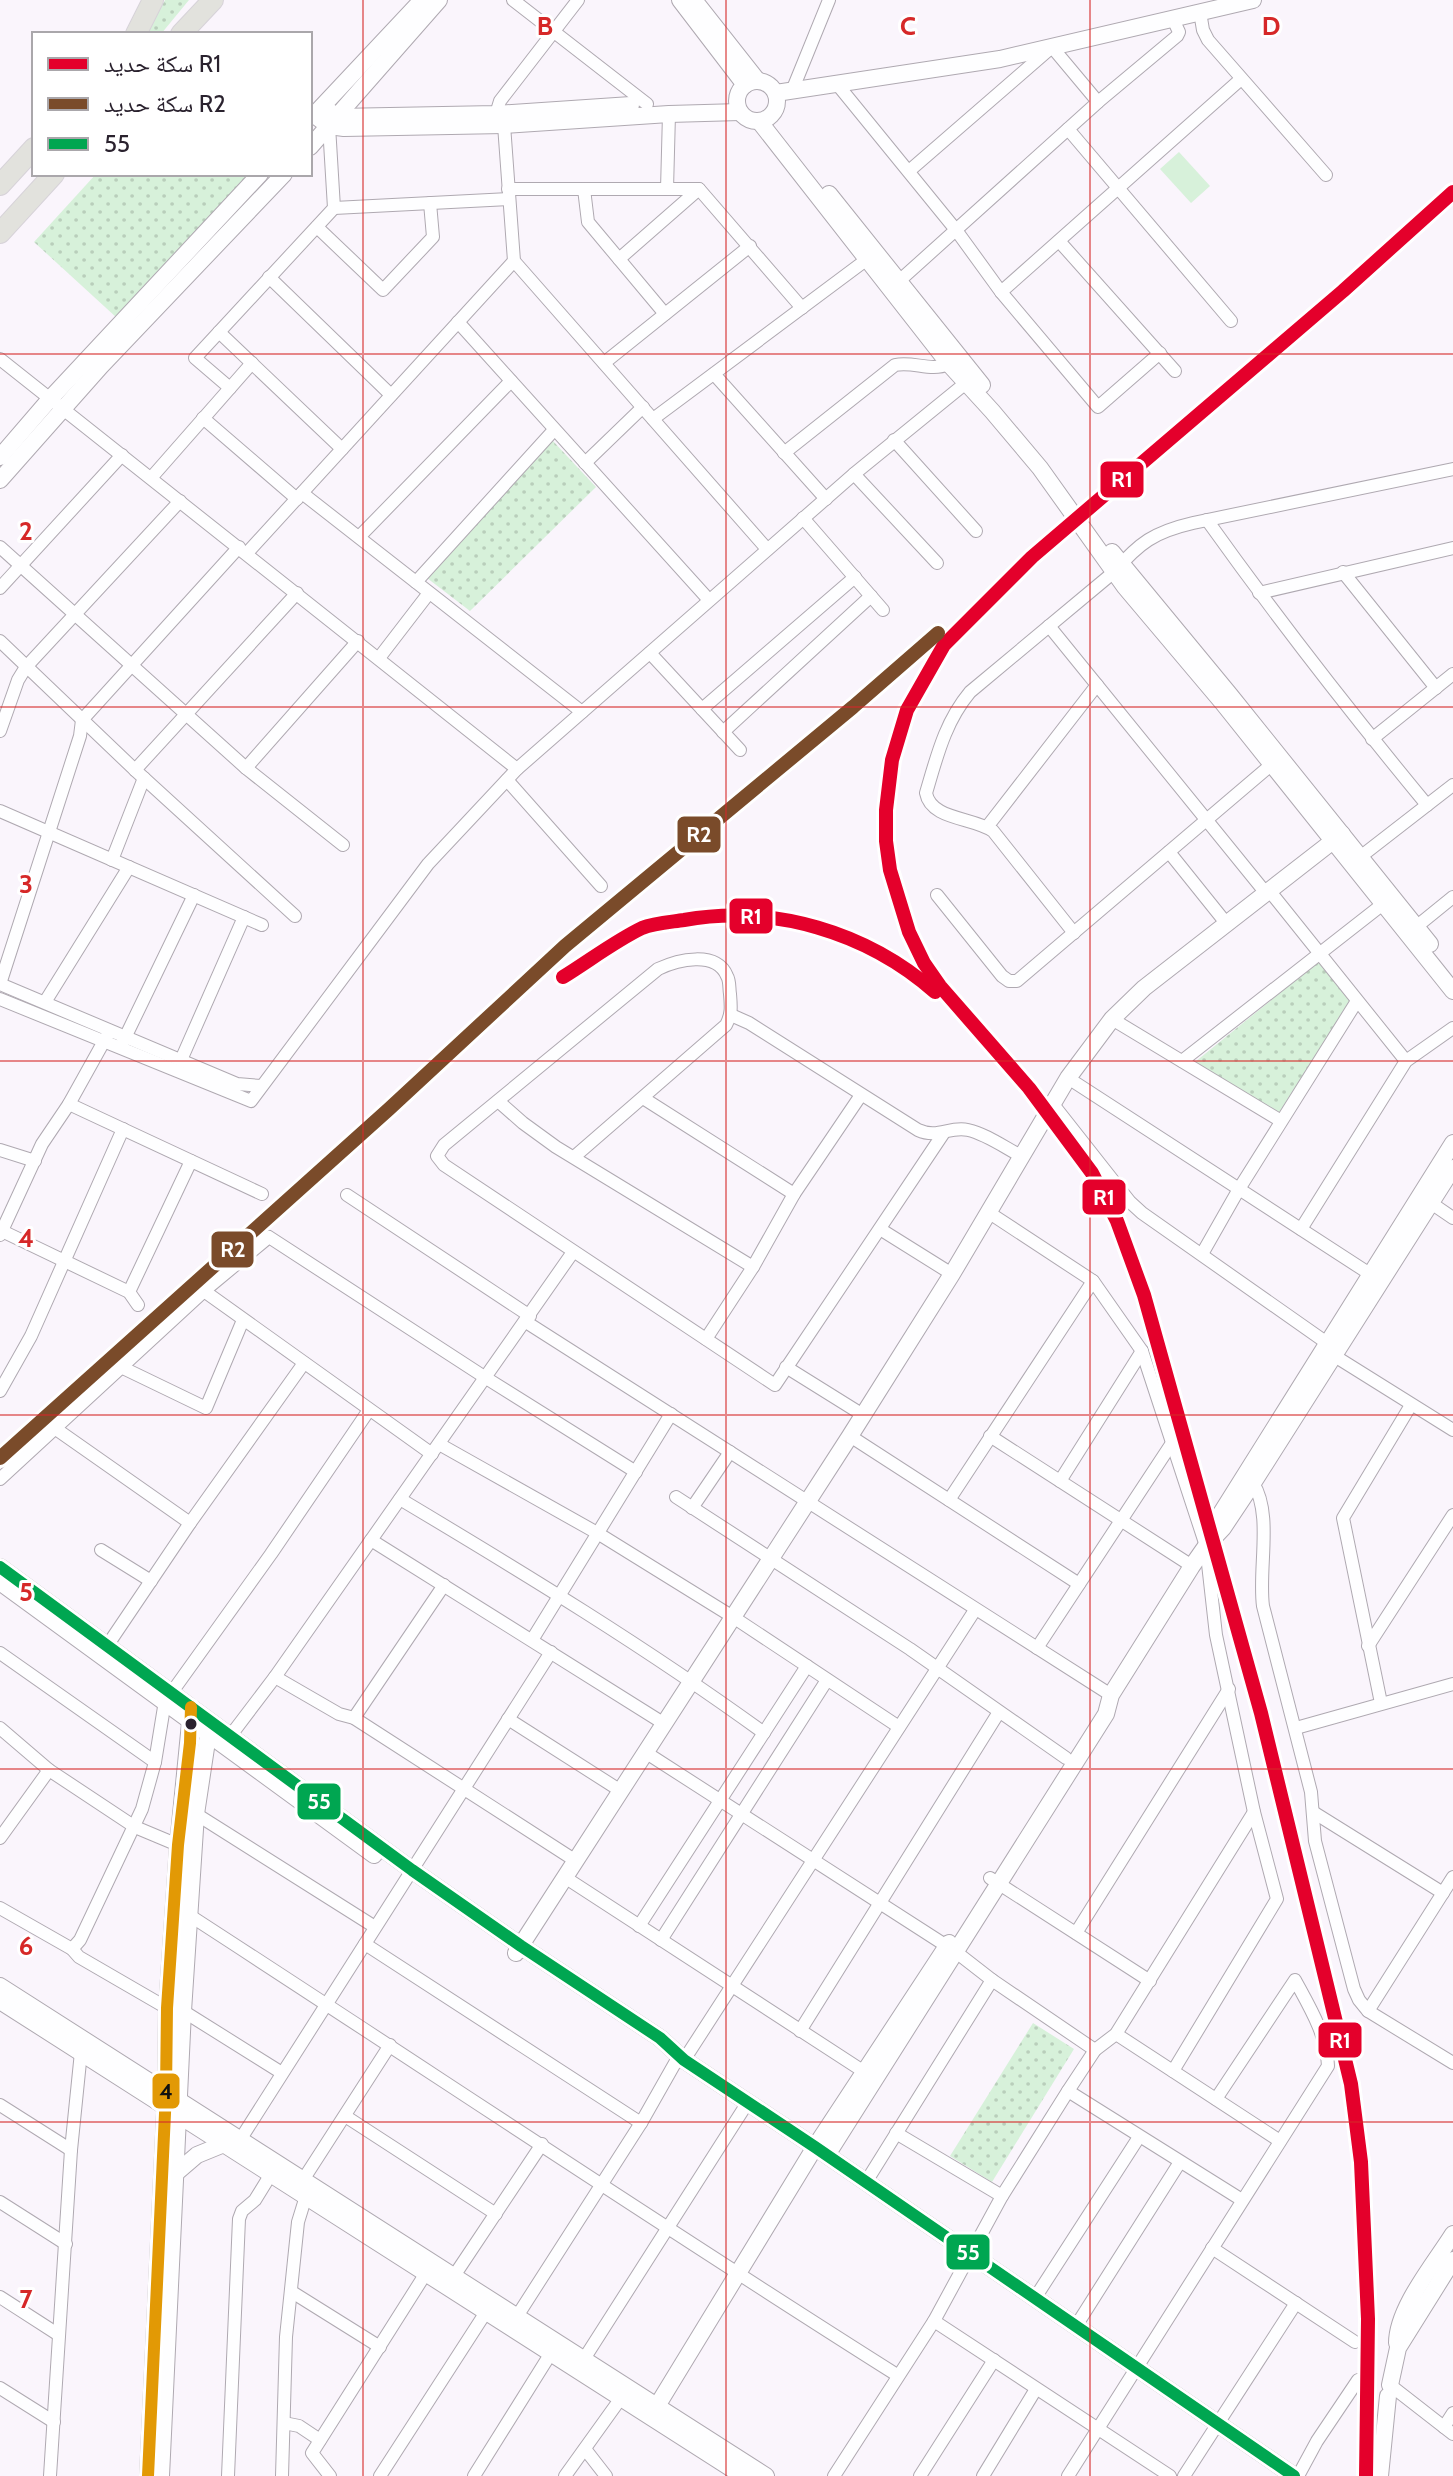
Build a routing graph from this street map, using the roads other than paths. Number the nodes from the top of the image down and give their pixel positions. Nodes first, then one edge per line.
1 (153, 0) edge
2 (213, 0) edge
3 (422, 0) edge
4 (439, 0) edge
5 (513, 0) edge
6 (578, 0) edge
7 (680, 0) edge
8 (694, 0) edge
9 (829, 0) edge
10 (1253, 0) edge
11 (1200, 12) junction
12 (1173, 19) junction
13 (552, 31) junction
14 (137, 32) edge
15 (183, 32) edge
16 (1052, 47) junction
17 (1241, 79) junction
18 (751, 82) junction
19 (837, 84) junction
20 (784, 92) junction
21 (1098, 102) junction
22 (647, 104) junction
23 (738, 107) junction
24 (316, 114) edge
25 (669, 114) junction
26 (500, 119) junction
27 (764, 119) junction
28 (333, 122) junction
29 (1068, 129) junction
30 (312, 145) edge
31 (32, 150) edge
32 (909, 171) junction
33 (1326, 175) dead end
34 (52, 176) edge
35 (258, 176) edge
36 (282, 176) edge
37 (0, 185) edge
38 (1118, 188) junction
39 (584, 189) junction
40 (667, 189) junction
41 (699, 189) junction
42 (509, 194) junction
43 (430, 203) junction
44 (334, 208) junction
45 (317, 227) junction
46 (956, 230) junction
47 (0, 233) edge
48 (1059, 241) junction
49 (750, 246) junction
50 (619, 259) junction
51 (866, 260) junction
52 (514, 261) junction
53 (269, 277) junction
54 (898, 282) junction
55 (1001, 292) junction
56 (802, 308) junction
57 (665, 314) junction
58 (1231, 321) dead end
59 (458, 322) junction
60 (219, 332) junction
61 (1160, 353) junction
62 (0, 359) edge
63 (252, 363) junction
64 (604, 363) junction
65 (949, 364) junction
66 (1175, 371) dead end
67 (714, 374) junction
68 (971, 379) junction
69 (511, 381) junction
70 (230, 388) junction
71 (391, 395) junction
72 (56, 404) junction
73 (643, 407) junction
74 (203, 418) junction
75 (653, 419) junction
76 (554, 430) junction
77 (894, 440) junction
78 (342, 449) junction
79 (784, 453) junction
80 (122, 455) junction
81 (0, 457) edge
82 (585, 463) junction
83 (1453, 469) edge
84 (854, 474) junction
85 (151, 478) junction
86 (0, 480) edge
87 (299, 496) junction
88 (826, 499) junction
89 (180, 501) junction
90 (803, 518) junction
91 (1207, 520) junction
92 (976, 531) dead end
93 (359, 537) junction
94 (0, 547) edge
95 (1453, 548) edge
96 (767, 549) junction
97 (243, 550) junction
98 (937, 563) dead end
99 (21, 566) junction
100 (1117, 568) junction
101 (1343, 572) junction
102 (855, 577) junction
103 (416, 582) junction
104 (0, 588) edge
105 (297, 593) junction
106 (429, 593) junction
107 (1259, 593) junction
108 (871, 596) junction
109 (709, 600) junction
110 (883, 610) dead end
111 (75, 614) junction
112 (1049, 626) junction
113 (0, 641) edge
114 (358, 641) junction
115 (650, 653) junction
116 (379, 658) junction
117 (131, 665) junction
118 (26, 667) junction
119 (1453, 674) edge
120 (1097, 685) junction
121 (1436, 688) junction
122 (702, 709) junction
123 (582, 712) junction
124 (186, 715) junction
125 (82, 720) junction
126 (0, 731) edge
127 (723, 732) junction
128 (1372, 739) junction
129 (740, 750) dead end
130 (1271, 765) junction
131 (246, 768) junction
132 (517, 769) junction
133 (139, 774) junction
134 (507, 780) junction
135 (1453, 785) edge
136 (1427, 805) junction
137 (0, 811) edge
138 (1207, 820) junction
139 (987, 827) junction
140 (48, 833) junction
141 (1337, 838) junction
142 (343, 845) dead end
143 (1169, 852) junction
144 (112, 860) junction
145 (1356, 861) junction
146 (129, 867) junction
147 (601, 886) dead end
148 (1267, 891) junction
149 (194, 895) junction
150 (937, 895) dead end
151 (1453, 897) edge
152 (1383, 904) junction
153 (295, 916) dead end
154 (244, 917) junction
155 (1226, 923) junction
156 (262, 925) dead end
157 (1416, 927) junction
158 (1074, 933) junction
159 (1319, 952) junction
160 (1453, 974) edge
161 (0, 984) edge
162 (1453, 991) edge
163 (0, 999) edge
164 (1357, 1001) junction
165 (45, 1002) junction
166 (731, 1015) junction
167 (1112, 1019) junction
168 (1453, 1028) edge
169 (108, 1036) junction
170 (122, 1042) junction
171 (181, 1060) junction
172 (1182, 1061) junction
173 (1406, 1061) junction
174 (1068, 1078) junction
175 (261, 1086) junction
176 (861, 1095) junction
177 (643, 1098) junction
178 (498, 1101) junction
179 (1052, 1103) junction
180 (69, 1104) junction
181 (1281, 1121) junction
182 (123, 1129) junction
183 (943, 1134) junction
184 (1453, 1143) edge
185 (0, 1150) edge
186 (1021, 1156) junction
187 (574, 1157) junction
188 (35, 1161) junction
189 (191, 1161) junction
190 (1453, 1168) edge
191 (1239, 1189) junction
192 (262, 1194) dead end
193 (794, 1194) junction
194 (347, 1195) dead end
195 (1431, 1203) junction
196 (988, 1212) junction
197 (1453, 1218) edge
198 (880, 1229) junction
199 (1301, 1229) junction
200 (1, 1233) edge
201 (573, 1252) junction
202 (1202, 1254) junction
203 (65, 1260) junction
204 (753, 1267) junction
205 (952, 1274) junction
206 (1370, 1274) junction
207 (1093, 1281) junction
208 (204, 1291) junction
209 (129, 1292) junction
210 (138, 1305) dead end
211 (528, 1319) junction
212 (243, 1320) junction
213 (706, 1339) junction
214 (1330, 1349) junction
215 (1142, 1351) junction
216 (304, 1363) junction
217 (121, 1367) junction
218 (786, 1367) junction
219 (486, 1378) junction
220 (0, 1391) edge
221 (1411, 1405) junction
222 (369, 1410) junction
223 (671, 1414) junction
224 (863, 1415) junction
225 (56, 1429) junction
226 (1453, 1430) edge
227 (850, 1436) junction
228 (990, 1436) junction
229 (1172, 1443) junction
230 (436, 1449) junction
231 (730, 1452) junction
232 (636, 1472) junction
233 (0, 1479) edge
234 (1060, 1481) junction
235 (1253, 1483) junction
236 (676, 1497) dead end
237 (400, 1499) junction
238 (808, 1500) junction
239 (949, 1500) junction
240 (692, 1508) junction
241 (1453, 1515) edge
242 (1122, 1521) junction
243 (190, 1523) junction
244 (599, 1534) junction
245 (371, 1540) junction
246 (1206, 1546) junction
247 (101, 1550) dead end
248 (770, 1559) junction
249 (1192, 1566) junction
250 (0, 1567) edge
251 (151, 1581) junction
252 (0, 1582) edge
253 (1079, 1584) junction
254 (444, 1585) junction
255 (560, 1595) junction
256 (975, 1610) junction
257 (733, 1617) junction
258 (532, 1640) junction
259 (107, 1646) junction
260 (1368, 1646) junction
261 (1037, 1648) junction
262 (551, 1652) junction
263 (0, 1653) edge
264 (807, 1666) junction
265 (936, 1670) junction
266 (275, 1677) junction
267 (692, 1680) junction
268 (827, 1680) junction
269 (1453, 1684) edge
270 (1229, 1689) junction
271 (1111, 1695) junction
272 (169, 1697) junction
273 (1381, 1703) junction
274 (999, 1712) junction
275 (191, 1714) junction
276 (354, 1718) junction
277 (508, 1719) junction
278 (663, 1723) junction
279 (209, 1727) junction
280 (899, 1727) junction
281 (0, 1728) edge
282 (1296, 1728) junction
283 (764, 1733) junction
284 (231, 1735) junction
285 (645, 1752) junction
286 (1066, 1758) junction
287 (155, 1762) junction
288 (49, 1770) junction
289 (464, 1788) junction
290 (621, 1791) junction
291 (721, 1800) junction
292 (1254, 1812) junction
293 (1313, 1812) junction
294 (741, 1813) junction
295 (196, 1814) junction
296 (135, 1827) junction
297 (0, 1838) edge
298 (178, 1845) junction
299 (813, 1860) junction
300 (576, 1861) junction
301 (409, 1874) junction
302 (1453, 1877) edge
303 (566, 1878) junction
304 (995, 1881) junction
305 (1443, 1893) junction
306 (881, 1904) junction
307 (1, 1911) edge
308 (189, 1915) junction
309 (639, 1926) junction
310 (375, 1927) junction
311 (1076, 1933) junction
312 (661, 1940) junction
313 (365, 1944) junction
314 (72, 1949) junction
315 (952, 1949) junction
316 (518, 1950) junction
317 (992, 1980) junction
318 (1150, 1981) junction
319 (0, 1986) edge
320 (731, 1986) junction
321 (0, 2001) edge
322 (327, 2004) junction
323 (175, 2009) junction
324 (1368, 2011) junction
325 (800, 2031) junction
326 (1116, 2034) junction
327 (390, 2045) junction
328 (1095, 2050) junction
329 (81, 2052) junction
330 (681, 2058) junction
331 (1452, 2060) edge
332 (1173, 2071) junction
333 (282, 2073) junction
334 (866, 2073) junction
335 (1068, 2091) junction
336 (1216, 2099) junction
337 (748, 2102) junction
338 (172, 2104) junction
339 (0, 2105) edge
340 (345, 2116) junction
341 (641, 2123) junction
342 (896, 2133) junction
343 (1139, 2137) junction
344 (1280, 2141) junction
345 (232, 2142) junction
346 (542, 2144) junction
347 (71, 2150) junction
348 (821, 2151) junction
349 (1180, 2162) junction
350 (176, 2173) junction
351 (271, 2174) junction
352 (866, 2182) junction
353 (601, 2185) junction
354 (304, 2188) junction
355 (1002, 2196) junction
356 (1242, 2200) junction
357 (0, 2202) edge
358 (496, 2214) junction
359 (667, 2228) junction
360 (1453, 2234) edge
361 (66, 2244) junction
362 (1212, 2248) junction
363 (971, 2254) junction
364 (1453, 2260) edge
365 (426, 2273) junction
366 (737, 2274) junction
367 (454, 2276) junction
368 (292, 2292) junction
369 (0, 2297) edge
370 (1035, 2298) junction
371 (1296, 2303) junction
372 (486, 2312) junction
373 (934, 2321) junction
374 (513, 2322) junction
375 (1076, 2326) junction
376 (59, 2335) junction
377 (1355, 2342) dead end
378 (380, 2347) junction
379 (1398, 2348) junction
380 (551, 2353) junction
381 (584, 2359) junction
382 (994, 2360) junction
383 (1137, 2368) junction
384 (897, 2375) junction
385 (1358, 2380) dead end
386 (0, 2388) edge
387 (1036, 2389) junction
388 (1389, 2390) junction
389 (621, 2398) junction
390 (657, 2406) junction
391 (1453, 2413) edge
392 (54, 2422) junction
393 (284, 2423) junction
394 (1218, 2424) junction
395 (1097, 2428) junction
396 (1449, 2431) edge
397 (320, 2440) junction
398 (585, 2449) junction
399 (739, 2475) edge
400 (50, 2476) edge
401 (148, 2476) edge
402 (161, 2476) edge
403 (228, 2476) edge
404 (282, 2476) edge
405 (330, 2476) edge
406 (380, 2476) edge
407 (474, 2476) edge
408 (565, 2476) edge
409 (606, 2476) edge
410 (766, 2476) edge
411 (834, 2476) edge
412 (920, 2476) edge
413 (983, 2476) edge
414 (1068, 2476) edge
415 (1170, 2476) edge
416 (1184, 2476) edge
417 (1296, 2476) edge
418 (1380, 2476) edge

1 - 14 highway
2 - 15 highway
3 - 24 street
4 - 28 street
5 - 13 street
6 - 13 street
7 - 18 street
8 - 18 street
9 - 20 street
10 - 11 street
11 - 12 street
11 - 17 street
12 - 16 street
12 - 21 street
13 - 22 street
13 - 26 street
16 - 19 street
16 - 21 street
16 - 32 street
17 - 33 street
17 - 38 street
18 - 20 street
18 - 23 street
19 - 20 street
19 - 32 street
20 - 27 street
21 - 29 street
22 - 23 street
22 - 26 street
23 - 25 street
23 - 27 street
24 - 28 street
25 - 26 street
25 - 40 street
26 - 28 street
26 - 42 street
27 - 51 street
27 - 54 street
28 - 30 street
28 - 44 street
29 - 38 street
29 - 46 street
31 - 37 highway
32 - 46 street
34 - 47 highway
35 - 72 street
36 - 72 street
38 - 48 street
38 - 58 street
39 - 40 street
39 - 42 street
39 - 50 street
40 - 41 street
41 - 49 street
41 - 50 street
42 - 43 street
42 - 52 street
43 - 44 street
43 - 45 street
44 - 45 street
45 - 53 street
46 - 54 street
46 - 55 street
48 - 55 street
48 - 61 street
49 - 56 street
49 - 57 street
50 - 57 street
51 - 56 street
51 - 65 street
52 - 59 street
52 - 64 street
53 - 60 street
53 - 71 street
54 - 68 street
55 - 61 street
56 - 67 street
57 - 64 street
59 - 69 street
59 - 71 street
60 - 63 street
60 - 70 street
61 - 66 street
62 - 72 street
63 - 70 street
63 - 78 street
64 - 73 street
65 - 68 street
65 - 79 street
67 - 75 street
67 - 79 street
68 - 77 street
68 - 100 street
69 - 76 street
69 - 93 street
70 - 74 street
71 - 78 street
72 - 80 street
72 - 81 street
72 - 86 street
73 - 75 street
73 - 82 street
74 - 85 street
74 - 87 street
75 - 96 street
76 - 82 street
76 - 103 street
77 - 84 street
77 - 92 street
78 - 87 street
79 - 88 street
80 - 85 street
80 - 99 street
82 - 109 street
83 - 91 street
84 - 88 street
84 - 98 street
85 - 89 street
87 - 93 street
87 - 97 street
88 - 90 street
89 - 97 street
89 - 111 street
90 - 96 street
90 - 102 street
91 - 100 street
91 - 107 street
93 - 103 street
94 - 99 street
95 - 101 street
96 - 109 street
97 - 105 street
97 - 117 street
99 - 104 street
99 - 111 street
100 - 112 street
100 - 130 street
100 - 141 street
101 - 107 street
101 - 121 street
102 - 108 street
102 - 122 street
103 - 106 street
105 - 114 street
105 - 124 street
106 - 116 street
106 - 123 street
107 - 128 street
108 - 110 street
108 - 127 street
109 - 115 street
111 - 117 street
111 - 118 street
112 - 120 street
112 - 139 street
113 - 118 street
114 - 116 street
114 - 131 street
115 - 122 street
115 - 123 street
116 - 132 street
117 - 124 street
117 - 125 street
118 - 125 street
118 - 126 street
119 - 121 street
120 - 138 street
120 - 139 street
121 - 128 street
122 - 127 street
123 - 132 street
124 - 131 street
124 - 133 street
125 - 133 street
125 - 140 street
127 - 129 street
128 - 136 street
130 - 138 street
130 - 141 street
131 - 142 street
132 - 134 street
133 - 144 street
133 - 153 street
134 - 147 street
134 - 175 street
135 - 136 street
136 - 145 street
137 - 140 street
138 - 143 street
138 - 148 street
139 - 158 street
140 - 144 street
140 - 161 street
141 - 145 street
141 - 148 street
143 - 155 street
143 - 158 street
144 - 146 street
145 - 152 street
145 - 157 street
146 - 149 street
146 - 165 street
148 - 155 street
148 - 159 street
149 - 154 street
149 - 170 street
150 - 158 street
151 - 157 street
152 - 159 street
152 - 162 street
154 - 156 street
154 - 171 street
155 - 167 street
157 - 160 street
159 - 164 street
159 - 172 street
161 - 165 street
163 - 169 street
164 - 173 street
164 - 181 street
165 - 169 street
166 - 176 street
166 - 177 street
166 - 178 street
167 - 172 street
167 - 174 street
168 - 173 street
169 - 170 street
169 - 180 street
170 - 171 street
170 - 175 street
171 - 175 street
172 - 181 street
173 - 199 street
174 - 179 street
174 - 191 street
176 - 183 street
176 - 193 street
177 - 187 street
177 - 193 street
178 - 187 street
178 - 201 street
179 - 186 street
179 - 202 street
180 - 182 street
180 - 188 street
181 - 191 street
182 - 189 street
182 - 203 street
183 - 186 street
183 - 198 street
184 - 206 street
185 - 188 street
186 - 196 street
187 - 204 street
188 - 200 street
189 - 192 street
189 - 209 street
190 - 195 street
191 - 199 street
191 - 202 street
193 - 204 street
194 - 211 street
195 - 197 street
195 - 214 street
196 - 205 street
196 - 207 street
198 - 205 street
198 - 218 street
199 - 206 street
200 - 203 street
201 - 211 street
201 - 213 street
202 - 214 street
203 - 209 street
203 - 220 street
204 - 213 street
205 - 224 street
206 - 214 street
207 - 215 street
207 - 228 street
208 - 212 street
208 - 217 street
208 - 219 street
209 - 210 street
211 - 219 street
211 - 223 street
212 - 216 street
212 - 217 street
213 - 218 street
214 - 221 street
214 - 235 street
214 - 246 street
215 - 229 street
215 - 234 street
216 - 222 street
216 - 243 street
217 - 225 street
218 - 224 street
219 - 230 street
219 - 232 street
221 - 226 street
221 - 260 street
222 - 230 street
222 - 272 street
223 - 231 street
223 - 232 street
224 - 227 street
225 - 233 street
225 - 243 street
227 - 238 street
227 - 239 street
228 - 234 street
228 - 239 street
229 - 242 street
229 - 246 street
230 - 237 street
230 - 244 street
231 - 238 street
231 - 240 street
232 - 244 street
234 - 242 street
235 - 246 street
235 - 282 street
236 - 240 street
237 - 245 street
237 - 255 street
238 - 248 street
238 - 256 street
239 - 253 street
240 - 248 street
241 - 260 street
242 - 249 street
242 - 253 street
243 - 251 street
244 - 255 street
244 - 257 street
245 - 254 street
245 - 266 street
246 - 249 street
246 - 270 street
247 - 251 street
248 - 257 street
248 - 265 street
249 - 271 street
250 - 259 street
251 - 259 street
252 - 272 street
253 - 261 street
254 - 258 street
254 - 276 street
255 - 258 street
255 - 267 street
256 - 261 street
256 - 265 street
257 - 264 street
257 - 267 street
258 - 262 street
259 - 272 street
260 - 273 street
261 - 271 street
262 - 277 street
262 - 278 street
263 - 287 street
264 - 268 street
264 - 283 street
265 - 274 street
265 - 280 street
266 - 276 street
266 - 284 street
267 - 278 street
267 - 283 street
268 - 280 street
268 - 294 street
269 - 273 street
270 - 292 street
270 - 311 street
271 - 286 street
271 - 304 street
272 - 275 street
272 - 287 street
273 - 282 street
274 - 286 street
274 - 306 street
275 - 279 street
275 - 298 street
276 - 289 street
277 - 289 street
277 - 290 street
278 - 285 street
279 - 284 street
279 - 295 street
279 - 301 street
280 - 299 street
281 - 288 street
282 - 293 street
283 - 291 street
284 - 301 street
285 - 290 street
285 - 291 street
286 - 304 street
287 - 296 street
288 - 296 street
288 - 297 street
289 - 300 street
289 - 301 street
290 - 300 street
291 - 294 street
291 - 309 street
292 - 318 street
292 - 332 street
293 - 305 street
293 - 324 street
294 - 299 street
294 - 312 street
295 - 308 street
295 - 310 street
296 - 298 street
296 - 314 street
298 - 323 street
299 - 306 street
299 - 320 street
300 - 303 street
301 - 310 street
301 - 316 street
302 - 305 street
303 - 309 street
303 - 316 street
304 - 311 street
304 - 315 street
305 - 324 street
306 - 315 street
306 - 325 street
307 - 314 street
308 - 322 street
308 - 323 street
309 - 312 street
310 - 313 street
311 - 318 street
312 - 320 street
313 - 322 street
313 - 341 street
314 - 323 street
315 - 317 street
315 - 334 street
315 - 348 street
316 - 330 street
317 - 328 street
317 - 342 street
318 - 326 street
319 - 338 street
320 - 325 street
320 - 330 street
321 - 329 street
322 - 327 street
322 - 333 street
323 - 333 street
323 - 338 street
324 - 331 street
325 - 334 street
326 - 328 street
326 - 332 street
327 - 340 street
327 - 346 street
328 - 335 street
329 - 338 street
329 - 347 street
330 - 337 street
330 - 341 street
332 - 336 street
333 - 345 street
334 - 348 street
335 - 343 street
335 - 355 street
336 - 344 street
336 - 344 street
337 - 348 street
337 - 359 street
338 - 345 street
338 - 350 street
338 - 401 street
339 - 347 street
340 - 354 street
340 - 358 street
341 - 353 street
342 - 352 street
342 - 355 street
343 - 349 street
343 - 370 street
344 - 356 street
345 - 350 street
345 - 351 street
345 - 354 street
346 - 353 street
346 - 358 street
347 - 361 street
348 - 352 street
348 - 366 street
349 - 356 street
349 - 375 street
350 - 402 street
351 - 354 street
351 - 403 street
352 - 363 street
353 - 359 street
353 - 374 street
354 - 365 street
354 - 367 street
354 - 368 street
355 - 363 street
356 - 362 street
357 - 361 street
358 - 367 street
359 - 366 street
359 - 381 street
360 - 379 street
361 - 376 street
362 - 371 street
362 - 383 street
363 - 370 street
363 - 373 street
364 - 379 street
365 - 372 street
365 - 378 street
366 - 384 street
366 - 390 street
367 - 374 street
368 - 378 street
368 - 393 street
369 - 376 street
370 - 375 street
371 - 377 street
371 - 394 street
372 - 374 street
372 - 406 street
373 - 382 street
373 - 384 street
374 - 380 street
374 - 381 street
375 - 383 street
376 - 392 street
378 - 397 street
379 - 388 street
380 - 389 street
380 - 407 street
381 - 390 street
382 - 387 street
382 - 412 street
383 - 394 street
383 - 395 street
384 - 411 street
385 - 417 street
386 - 392 street
387 - 395 street
387 - 413 street
388 - 396 street
388 - 418 street
389 - 398 street
389 - 399 street
390 - 410 street
391 - 396 street
392 - 400 street
393 - 397 street
393 - 404 street
394 - 416 street
394 - 417 street
395 - 414 street
395 - 415 street
397 - 405 street
398 - 408 street
398 - 409 street

